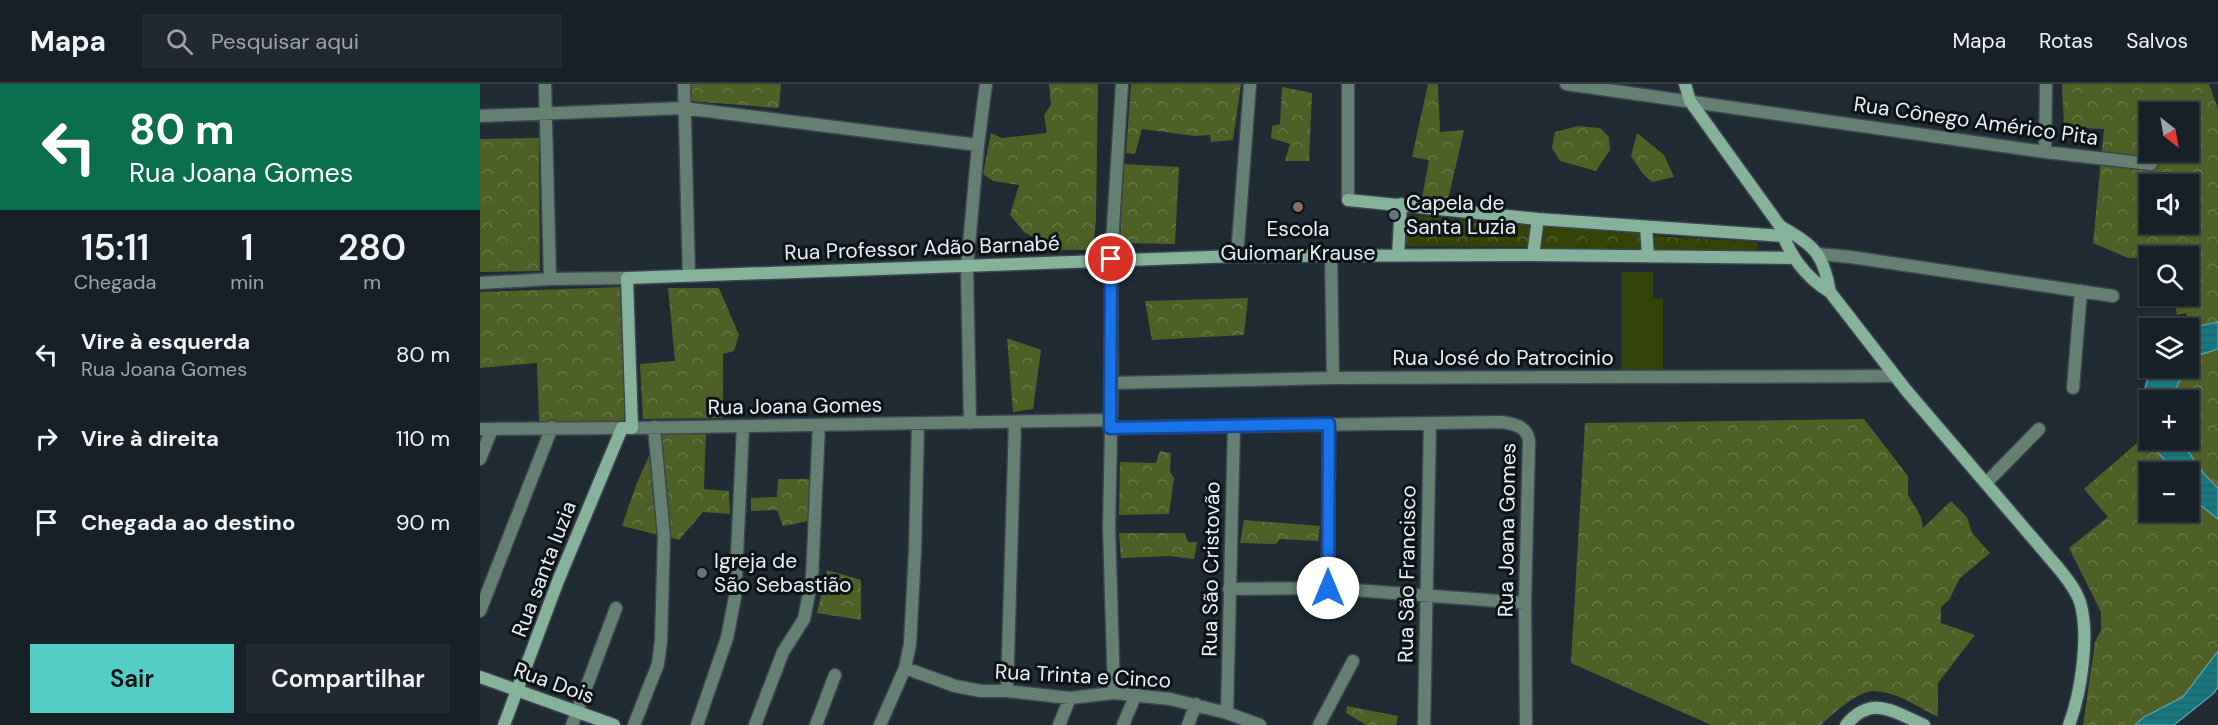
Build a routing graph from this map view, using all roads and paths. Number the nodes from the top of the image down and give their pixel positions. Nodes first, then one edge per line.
1 (545, 84) edge
2 (684, 84) edge
3 (986, 84) edge
4 (1122, 84) edge
5 (1250, 84) edge
6 (1348, 84) edge
7 (1566, 84) edge
8 (1685, 84) edge
9 (2046, 84) edge
10 (1690, 100) junction
11 (683, 108) junction
12 (545, 115) junction
13 (480, 116) edge
14 (978, 145) junction
15 (2045, 152) junction
16 (2151, 164) dead end
17 (1401, 204) junction
18 (1538, 219) junction
19 (1646, 227) junction
20 (1781, 231) junction
21 (1818, 254) junction
22 (1237, 255) junction
23 (1398, 255) junction
24 (1533, 255) junction
25 (1331, 256) junction
26 (1648, 256) junction
27 (1794, 258) junction
28 (1111, 259) junction
29 (967, 267) junction
30 (689, 276) junction
31 (627, 278) junction
32 (550, 279) junction
33 (480, 283) edge
34 (2081, 291) junction
35 (1830, 292) junction
36 (2113, 296) dead end
37 (1895, 375) junction
38 (1333, 378) junction
39 (1112, 383) junction
40 (2073, 388) dead end
41 (970, 423) junction
42 (1015, 423) junction
43 (1430, 423) junction
44 (918, 424) junction
45 (1110, 424) junction
46 (1329, 424) junction
47 (819, 425) junction
48 (552, 427) junction
49 (654, 427) junction
50 (743, 427) junction
51 (1234, 427) junction
52 (627, 428) junction
53 (486, 429) edge
54 (2039, 429) dead end
55 (480, 459) edge
56 (1986, 483) junction
57 (1328, 588) junction
58 (1229, 589) junction
59 (1426, 596) junction
60 (1525, 603) junction
61 (616, 608) dead end
62 (480, 611) edge
63 (1353, 661) dead end
64 (904, 668) junction
65 (835, 675) dead end
66 (480, 677) edge
67 (518, 691) junction
68 (1006, 691) junction
69 (1114, 693) junction
70 (1136, 694) junction
71 (1070, 698) junction
72 (1196, 704) junction
73 (578, 711) junction
74 (1227, 713) junction
75 (504, 725) edge
76 (572, 725) edge
77 (614, 725) edge
78 (634, 725) edge
79 (697, 725) edge
80 (755, 725) edge
81 (816, 725) edge
82 (880, 725) edge
83 (1059, 725) edge
84 (1123, 725) edge
85 (1188, 725) edge
86 (1258, 725) edge
87 (1319, 725) edge
88 (1424, 725) edge
89 (1526, 725) edge
90 (1846, 725) edge
91 (1924, 725) edge
92 (2069, 725) edge

1 - 12 street
2 - 11 street
3 - 14 street
4 - 28 street
5 - 22 street
6 - 17 street
7 - 10 street, Rua Cônego Américo Pita
8 - 10 street
9 - 15 street
10 - 15 street, Rua Cônego Américo Pita
10 - 20 street
11 - 12 street
11 - 14 street
11 - 30 street
12 - 13 street
12 - 32 street
14 - 29 street
15 - 16 street, Rua Cônego Américo Pita
17 - 18 street
17 - 23 street
18 - 19 street
18 - 24 street
19 - 20 street
19 - 26 street
20 - 21 street
20 - 27 street
21 - 34 street
21 - 35 street
22 - 25 street, Rua Professor Adão Barnabé
22 - 28 street, Rua Professor Adão Barnabé
23 - 24 street, Rua Professor Adão Barnabé
23 - 25 street, Rua Professor Adão Barnabé
24 - 26 street, Rua Professor Adão Barnabé
25 - 38 street
26 - 27 street, Rua Professor Adão Barnabé
27 - 35 street
28 - 29 street, Rua Professor Adão Barnabé
28 - 39 street
29 - 30 street, Rua Professor Adão Barnabé
29 - 41 street
30 - 31 street, Rua Professor Adão Barnabé
31 - 32 street
31 - 52 street
32 - 33 street
34 - 36 street
34 - 40 street
35 - 37 street
37 - 38 street, Rua José do Patrocinio
37 - 56 street
38 - 39 street, Rua José do Patrocinio
39 - 45 street
41 - 42 street, Rua Joana Gomes
41 - 44 street, Rua Joana Gomes
42 - 45 street, Rua Joana Gomes
42 - 68 street
43 - 46 street, Rua Joana Gomes
43 - 59 street, Rua São Francisco
43 - 60 street, Rua Joana Gomes
44 - 47 street, Rua Joana Gomes
44 - 64 street
45 - 51 street, Rua Joana Gomes
45 - 69 street
46 - 51 street, Rua Joana Gomes
46 - 57 street
47 - 50 street, Rua Joana Gomes
47 - 80 street
48 - 52 street, Rua Joana Gomes
48 - 53 street, Rua Joana Gomes
48 - 62 street
49 - 50 street, Rua Joana Gomes
49 - 52 street, Rua Joana Gomes
49 - 78 street
50 - 79 street
51 - 58 street, Rua São Cristovão
52 - 67 street, Rua santa luzia
53 - 55 street
54 - 56 street
56 - 92 street
57 - 58 street
57 - 59 street
58 - 74 street, Rua São Cristovão
59 - 60 street
59 - 88 street, Rua São Francisco
60 - 89 street, Rua Joana Gomes
61 - 73 street
63 - 87 street
64 - 68 street, Rua Trinta e Cinco
64 - 82 street
65 - 81 street
66 - 67 street, Rua Dois
67 - 73 street, Rua Dois
67 - 75 street, Rua santa luzia
68 - 71 street, Rua Trinta e Cinco
69 - 70 street, Rua Trinta e Cinco
69 - 71 street, Rua Trinta e Cinco
70 - 72 street, Rua Trinta e Cinco
70 - 84 street
71 - 83 street
72 - 74 street, Rua Trinta e Cinco
72 - 85 street
73 - 76 street
73 - 77 street, Rua Dois
74 - 86 street, Rua Trinta e Cinco
90 - 91 street

